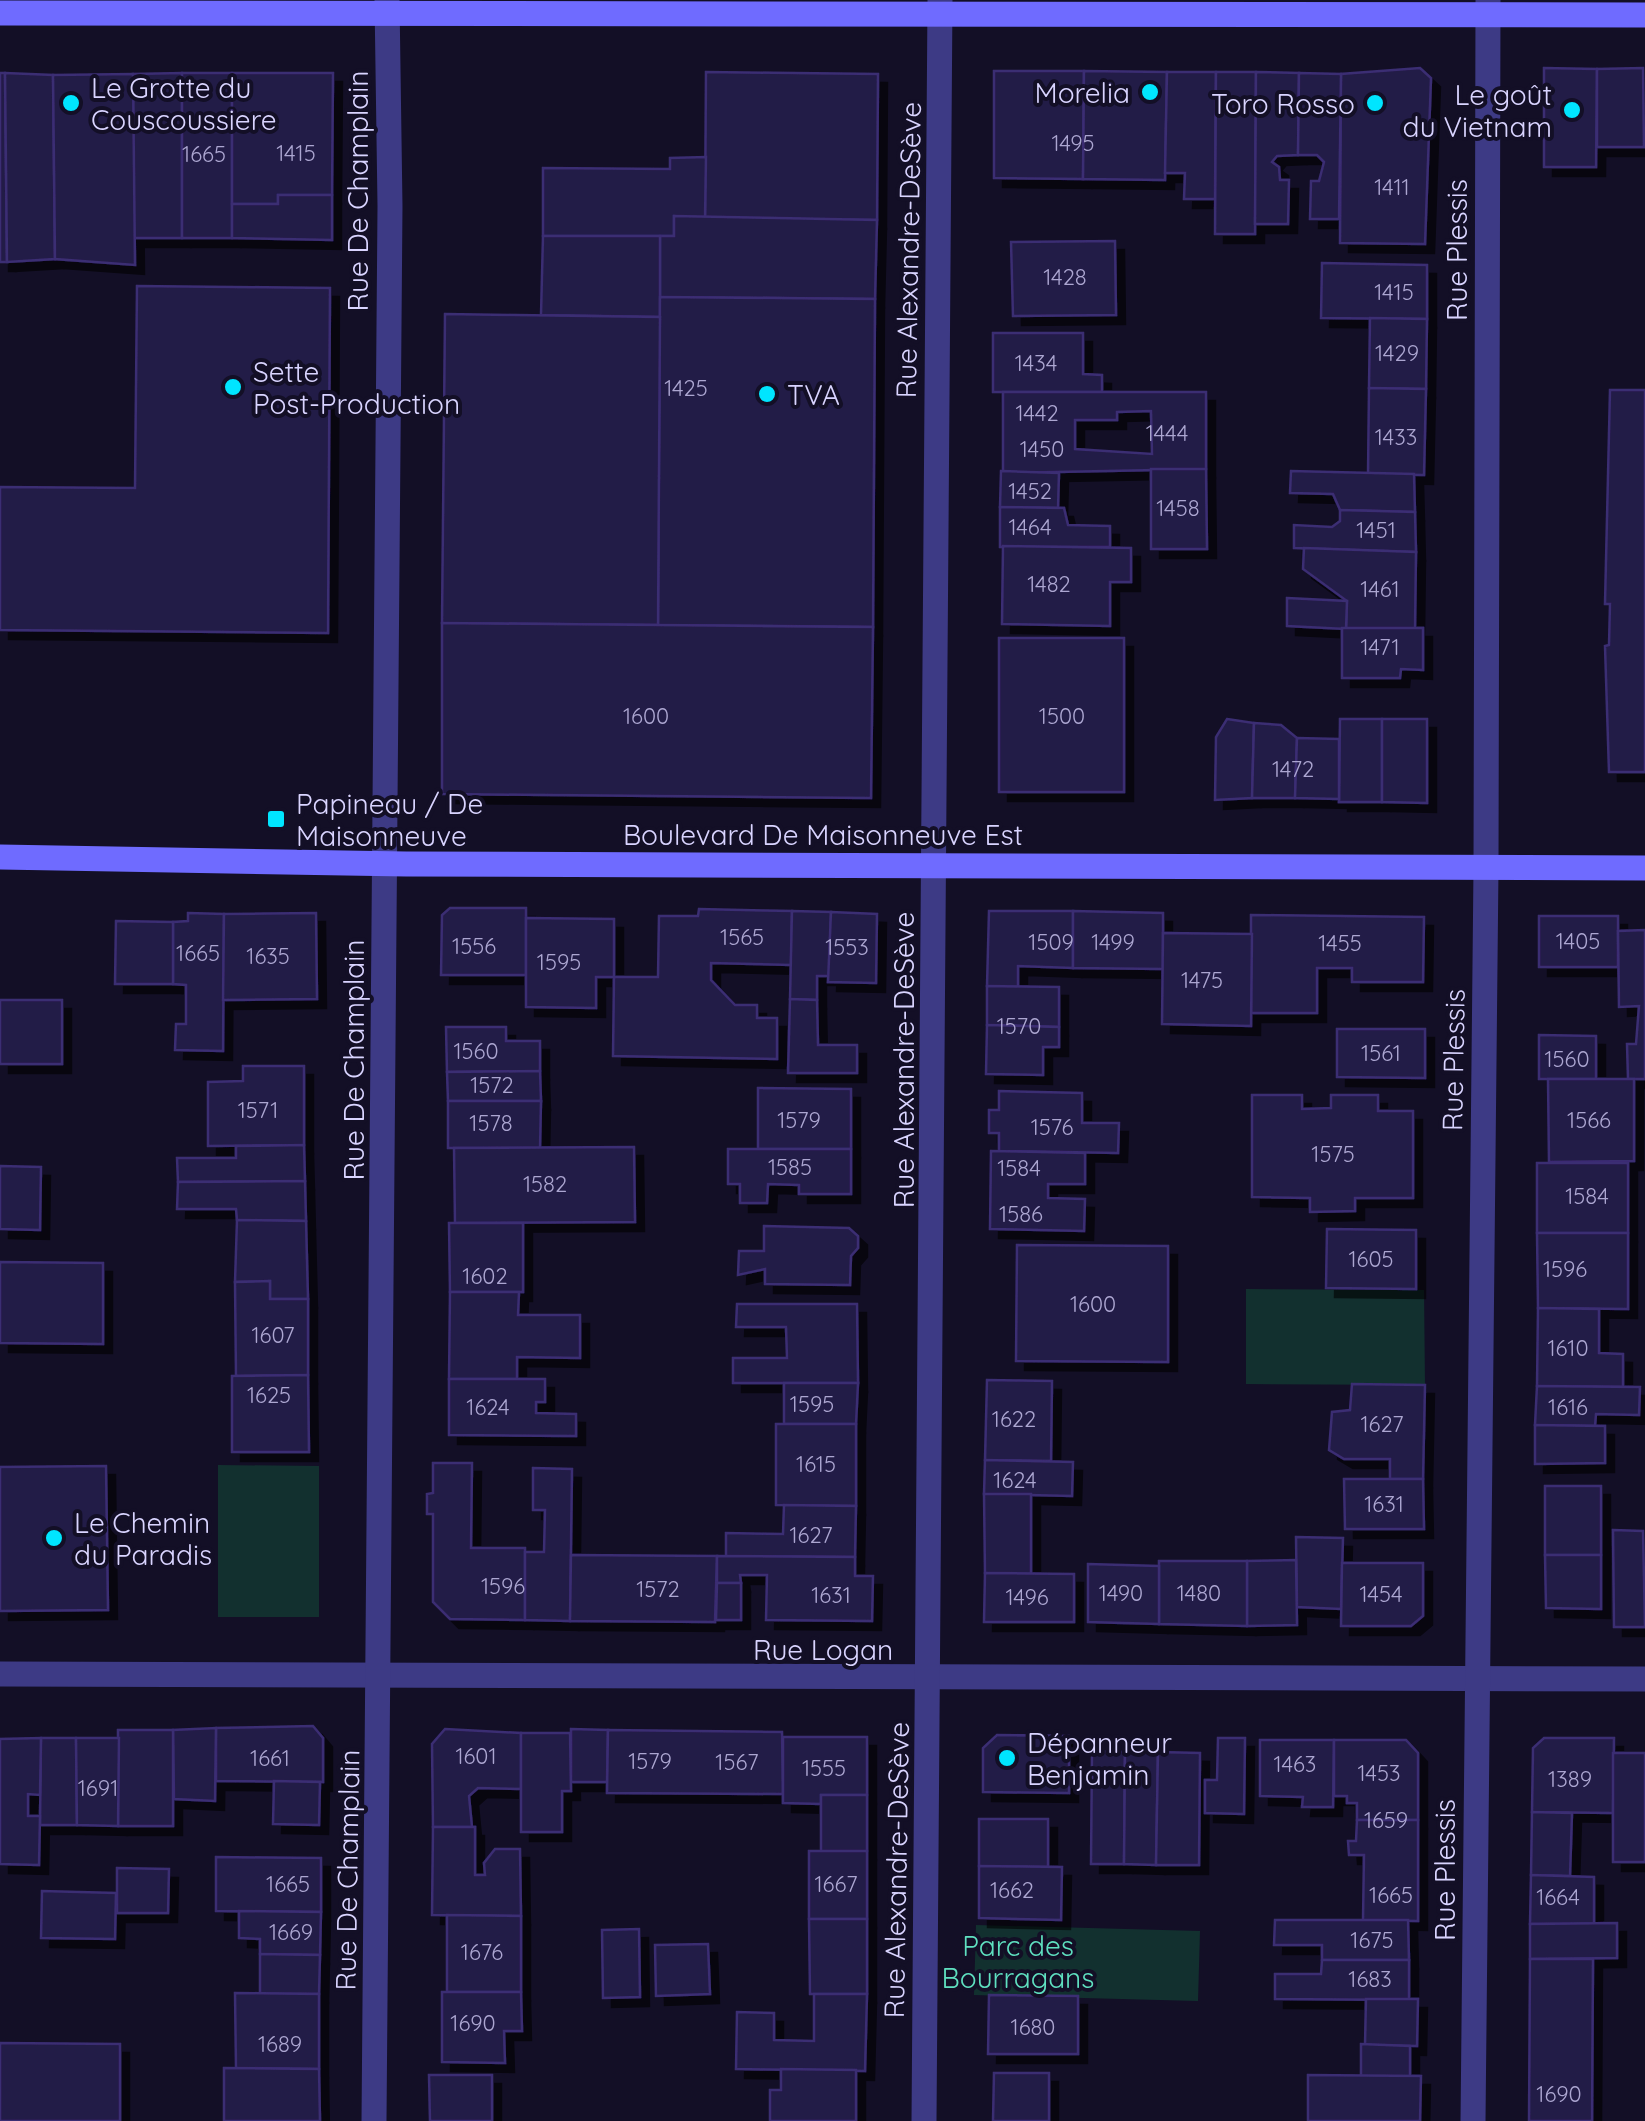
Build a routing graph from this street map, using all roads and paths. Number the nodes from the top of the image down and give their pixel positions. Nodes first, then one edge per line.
1 (940, 6) edge
2 (1488, 7) edge
3 (387, 8) edge
4 (0, 12) edge
5 (1645, 14) edge
6 (0, 857) edge
7 (384, 863) junction
8 (934, 865) junction
9 (1486, 868) junction
10 (1645, 868) edge
11 (0, 1674) edge
12 (379, 1676) junction
13 (1476, 1679) junction
14 (1645, 1679) edge
15 (928, 1680) junction
16 (374, 2121) edge
17 (924, 2121) edge
18 (1473, 2121) edge

1 - 2 street
1 - 3 street
1 - 8 street, Rue Alexandre-DeSève
2 - 5 street
2 - 9 street, Rue Plessis
3 - 4 street
3 - 7 street, Rue De Champlain
6 - 7 street, Boulevard De Maisonneuve Est
7 - 8 street, Boulevard De Maisonneuve Est
7 - 12 street, Rue De Champlain
8 - 9 street, Boulevard De Maisonneuve Est
8 - 15 street, Rue Alexandre-DeSève
9 - 10 street, Boulevard De Maisonneuve Est
9 - 13 street, Rue Plessis
11 - 12 street, Rue Logan
12 - 15 street, Rue Logan
12 - 16 street, Rue De Champlain
13 - 14 street, Rue Logan
13 - 15 street, Rue Logan
13 - 18 street, Rue Plessis
15 - 17 street, Rue Alexandre-DeSève

